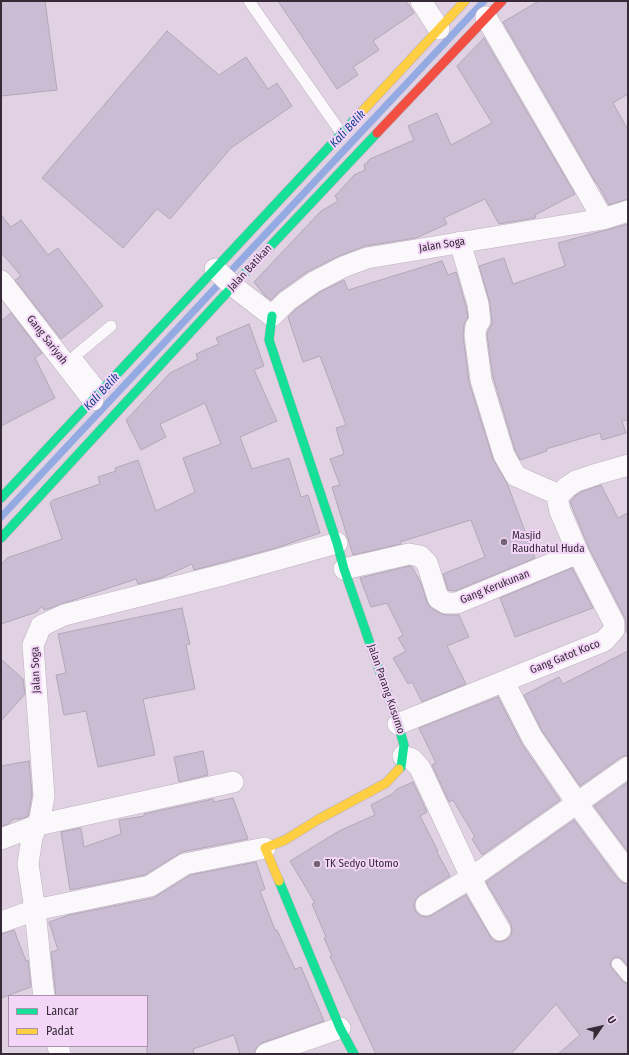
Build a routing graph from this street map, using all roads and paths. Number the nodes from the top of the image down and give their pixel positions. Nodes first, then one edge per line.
1 (250, 1) edge
2 (421, 1) edge
3 (465, 1) edge
4 (502, 1) edge
5 (486, 17) junction
6 (439, 29) junction
7 (342, 134) junction
8 (628, 212) edge
9 (603, 220) junction
10 (460, 242) junction
11 (215, 269) junction
12 (1, 281) edge
13 (233, 286) junction
14 (272, 316) junction
15 (111, 326) dead end
16 (97, 395) junction
17 (628, 466) edge
18 (558, 496) junction
19 (1, 498) edge
20 (1, 538) edge
21 (337, 543) junction
22 (578, 554) junction
23 (344, 569) junction
24 (621, 620) edge
25 (504, 682) junction
26 (398, 724) junction
27 (403, 756) junction
28 (628, 767) edge
29 (233, 782) dead end
30 (577, 802) junction
31 (38, 825) junction
32 (1, 839) edge
33 (266, 848) junction
34 (628, 872) edge
35 (472, 877) junction
36 (426, 904) dead end
37 (36, 910) junction
38 (1, 922) edge
39 (500, 930) dead end
40 (617, 964) dead end
41 (628, 977) edge
42 (44, 995) edge
43 (340, 1028) junction
44 (266, 1054) edge
45 (354, 1054) edge

1 - 7 lane
2 - 6 street
3 - 6 main road
4 - 5 main road, Jalan Batikan
5 - 9 street
5 - 13 main road, Jalan Batikan
6 - 7 main road
7 - 11 main road
8 - 9 street, Jalan Soga
9 - 10 street, Jalan Soga
10 - 14 street, Jalan Soga
10 - 18 street
11 - 13 street
11 - 16 main road
12 - 16 street, Gang Sariyah
13 - 14 street
13 - 20 main road, Jalan Batikan
14 - 21 main road, Jalan Parang Kusumo
15 - 16 lane
16 - 19 main road
17 - 18 street
18 - 22 street, Gang Gatot Koco
21 - 23 main road, Jalan Parang Kusumo
21 - 31 street, Jalan Soga
22 - 23 street, Gang Kerukunan
22 - 24 street, Gang Gatot Koco
23 - 26 main road, Jalan Parang Kusumo
24 - 25 street, Gang Gatot Koco
25 - 26 street, Gang Gatot Koco
25 - 30 street
26 - 27 main road, Jalan Parang Kusumo
27 - 33 main road, Jalan Parang Kusumo
27 - 35 street
28 - 30 street
29 - 31 street
30 - 34 street
30 - 35 street
31 - 32 street
31 - 37 street, Jalan Soga
33 - 37 street
33 - 43 main road
35 - 36 street
35 - 39 street
37 - 38 street
37 - 42 street, Jalan Soga
40 - 41 lane
43 - 44 street
43 - 45 main road

